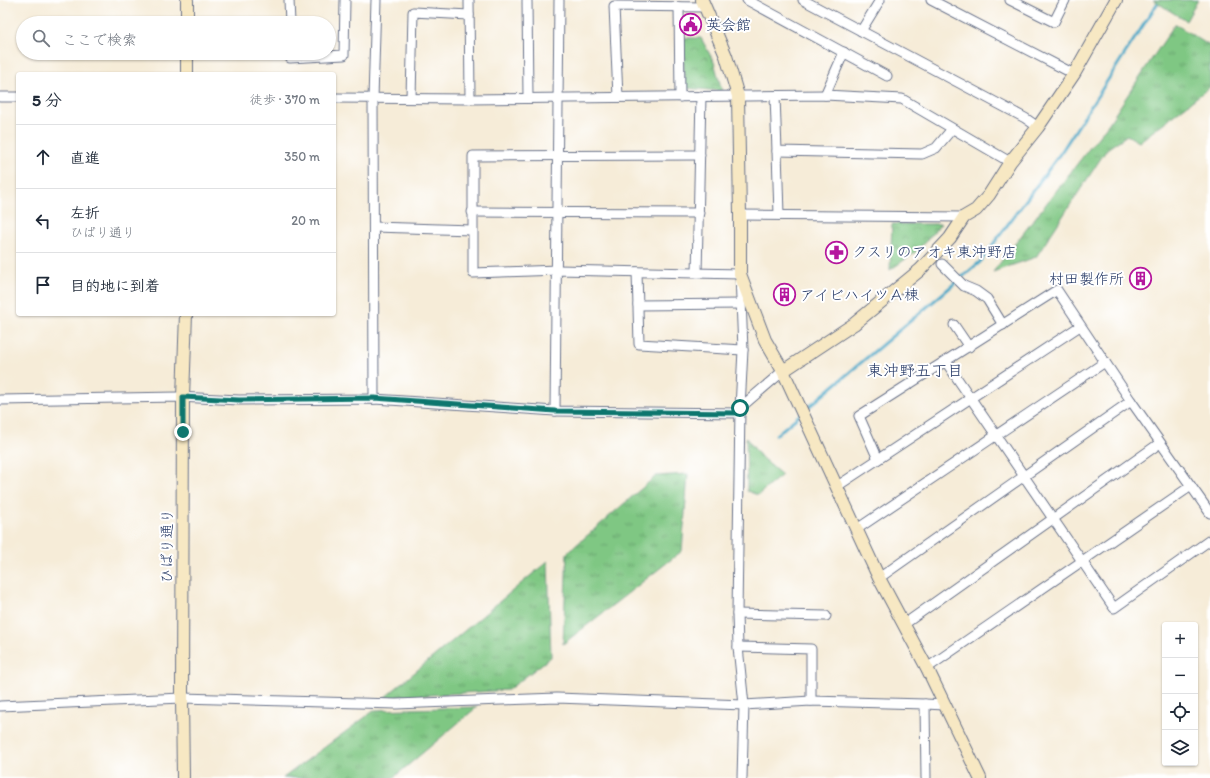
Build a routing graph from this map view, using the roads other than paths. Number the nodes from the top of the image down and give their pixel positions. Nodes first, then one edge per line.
1 (187, 0) edge
2 (289, 0) edge
3 (345, 0) edge
4 (376, 0) edge
5 (469, 0) edge
6 (527, 0) edge
7 (559, 0) edge
8 (747, 0) edge
9 (803, 0) edge
10 (880, 0) edge
11 (931, 0) edge
12 (1010, 0) edge
13 (1065, 0) edge
14 (1116, 0) edge
15 (704, 3) edge
16 (680, 7) junction
17 (469, 15) junction
18 (187, 16) edge
19 (290, 16) edge
20 (861, 31) junction
21 (844, 52) junction
22 (336, 55) edge
23 (187, 60) edge
24 (187, 72) edge
25 (1074, 74) junction
26 (887, 76) dead end
27 (825, 95) junction
28 (701, 96) junction
29 (738, 96) junction
30 (775, 96) junction
31 (0, 97) edge
32 (16, 97) edge
33 (618, 97) junction
34 (680, 97) junction
35 (336, 98) edge
36 (373, 98) junction
37 (411, 98) junction
38 (528, 98) junction
39 (558, 98) junction
40 (470, 99) junction
41 (1038, 127) junction
42 (952, 129) junction
43 (777, 151) junction
44 (700, 155) junction
45 (558, 156) junction
46 (1010, 162) junction
47 (472, 212) junction
48 (557, 212) junction
49 (699, 213) junction
50 (740, 215) junction
51 (779, 215) junction
52 (964, 217) junction
53 (374, 227) junction
54 (472, 230) junction
55 (942, 264) dead end
56 (558, 270) junction
57 (638, 272) junction
58 (697, 273) junction
59 (740, 274) junction
60 (741, 304) junction
61 (638, 305) junction
62 (186, 316) edge
63 (954, 325) dead end
64 (1003, 325) junction
65 (1080, 326) junction
66 (969, 347) junction
67 (743, 350) junction
68 (946, 362) junction
69 (1105, 362) junction
70 (783, 371) junction
71 (183, 397) junction
72 (374, 398) junction
73 (971, 398) junction
74 (0, 400) edge
75 (1131, 401) junction
76 (741, 410) junction
77 (555, 411) junction
78 (997, 436) junction
79 (1160, 443) junction
80 (878, 459) junction
81 (1024, 476) junction
82 (1191, 486) junction
83 (836, 487) junction
84 (1210, 513) edge
85 (1053, 519) junction
86 (857, 529) junction
87 (1210, 540) edge
88 (1082, 561) junction
89 (879, 578) junction
90 (737, 614) junction
91 (826, 616) dead end
92 (903, 625) junction
93 (738, 647) junction
94 (927, 668) junction
95 (182, 698) junction
96 (811, 702) junction
97 (925, 704) junction
98 (744, 705) junction
99 (945, 705) junction
100 (0, 706) edge
101 (183, 778) edge
102 (742, 778) edge
103 (926, 778) edge
104 (980, 778) edge

1 - 18 street
2 - 19 street
3 - 22 street
4 - 36 street
5 - 17 street
6 - 38 street
7 - 39 street
8 - 21 street
9 - 20 street
10 - 20 street
11 - 25 street
12 - 13 street
14 - 25 street
15 - 16 street
15 - 29 street
16 - 33 street
16 - 34 street
17 - 37 street
17 - 40 street
20 - 41 street
21 - 26 street
21 - 27 street
23 - 24 street
25 - 41 street
27 - 30 street
27 - 42 street
28 - 29 street
28 - 34 street
28 - 44 street
29 - 30 street
29 - 50 street
30 - 43 street
31 - 32 street
33 - 34 street
33 - 39 street
35 - 36 street
36 - 37 street
36 - 53 street
37 - 40 street
38 - 39 street
38 - 40 street
39 - 45 street
41 - 46 street
42 - 43 street
42 - 46 street
43 - 51 street
44 - 45 street
44 - 49 street
45 - 47 street
45 - 48 street
46 - 52 street
47 - 48 street
47 - 54 street
48 - 49 street
48 - 56 street
49 - 58 street
50 - 51 street
50 - 59 street
51 - 52 street
52 - 70 street
53 - 54 street
53 - 72 street
54 - 56 street
55 - 64 street
56 - 57 street
56 - 77 street
57 - 58 street
57 - 61 street
58 - 59 street
59 - 60 street
59 - 70 street
60 - 61 street
60 - 67 street
61 - 67 street
62 - 71 street, ひばり通り
63 - 66 street
64 - 65 street
64 - 66 street
65 - 69 street
65 - 73 street
66 - 68 street
67 - 76 street
68 - 73 street
68 - 80 street
69 - 75 street
69 - 78 street
70 - 76 street
70 - 83 street
71 - 72 street
71 - 74 street
71 - 95 street, ひばり通り
72 - 77 street
73 - 78 street
73 - 80 street
75 - 79 street
75 - 81 street
76 - 77 street
76 - 90 street
78 - 81 street
78 - 86 street
79 - 82 street
79 - 85 street
80 - 83 street
81 - 85 street
81 - 89 street
82 - 84 street
82 - 88 street
83 - 86 street
85 - 88 street
85 - 92 street
86 - 89 street
87 - 88 street
88 - 94 street
89 - 92 street
90 - 91 street
90 - 93 street
92 - 94 street
93 - 96 street
93 - 98 street
94 - 99 street
95 - 98 street
95 - 100 street
95 - 101 street, ひばり通り
96 - 97 street
96 - 98 street
97 - 99 street
97 - 103 street
98 - 102 street
99 - 104 street

